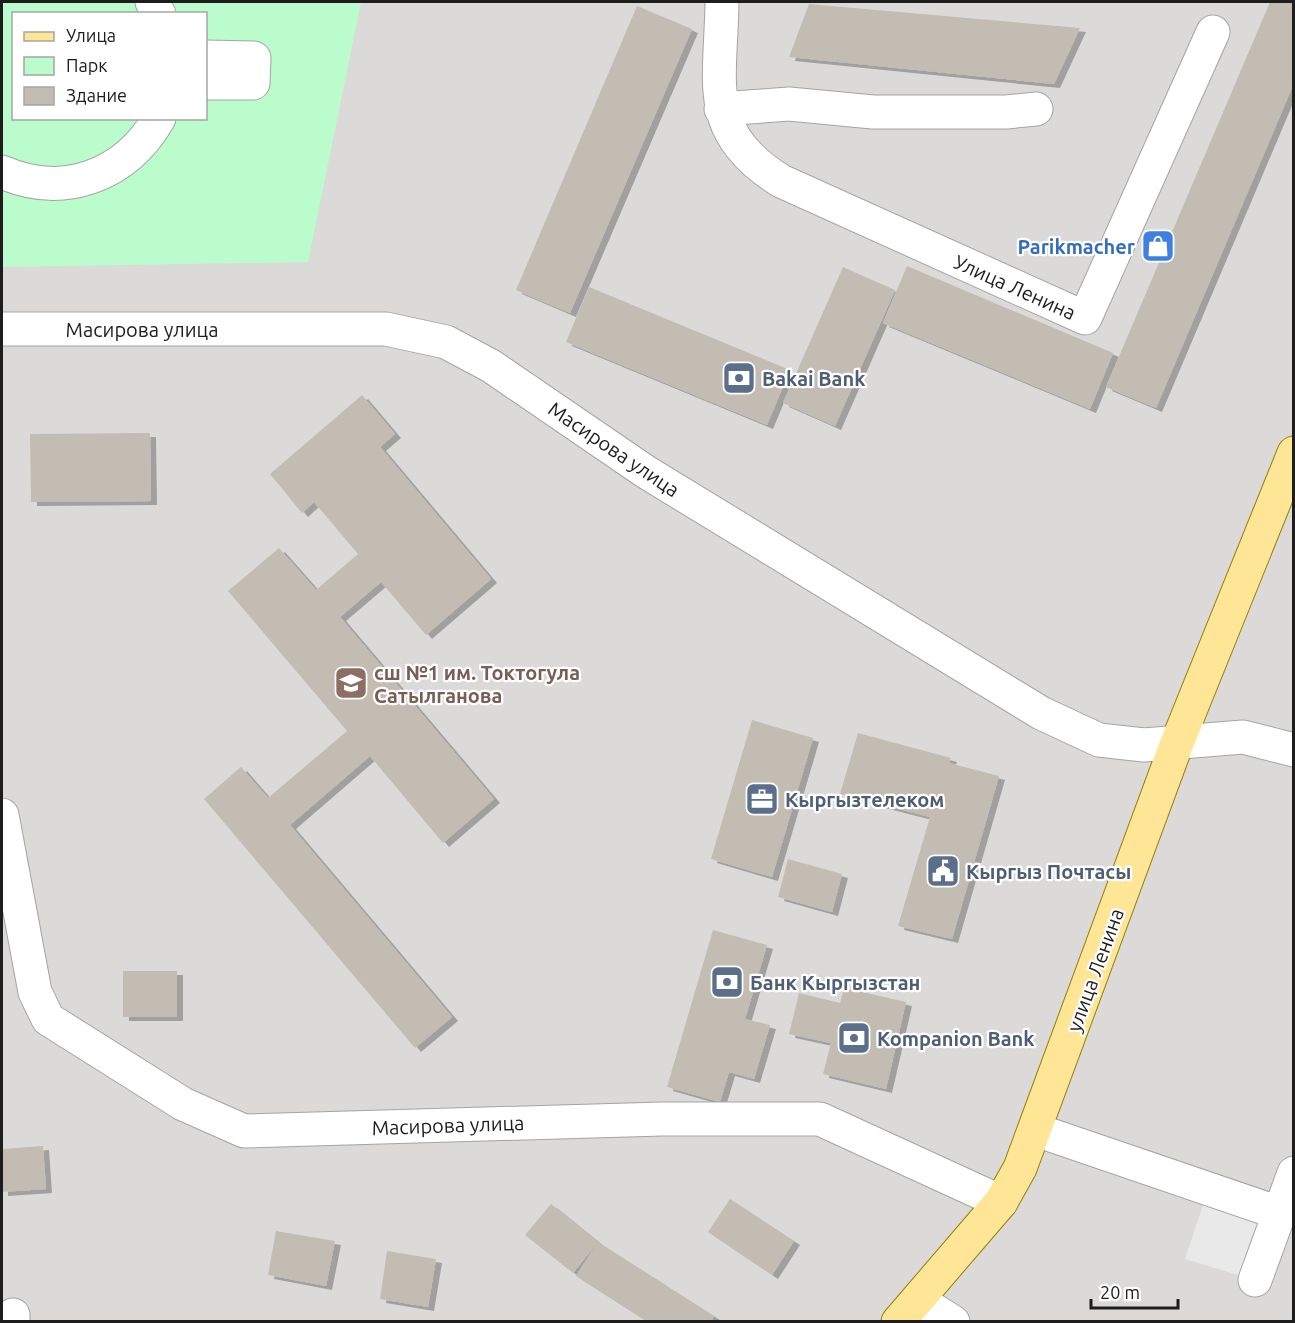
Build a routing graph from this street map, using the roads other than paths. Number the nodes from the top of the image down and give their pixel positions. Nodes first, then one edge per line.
1 (722, 2) edge
2 (1213, 32) dead end
3 (207, 57) edge
4 (207, 83) edge
5 (721, 109) junction
6 (1036, 110) dead end
7 (158, 120) edge
8 (2, 172) edge
9 (2, 329) edge
10 (1293, 453) edge
11 (1177, 743) junction
12 (1293, 750) edge
13 (2, 815) edge
14 (8, 884) edge
15 (1036, 1130) junction
16 (1293, 1173) edge
17 (1000, 1202) junction
18 (1279, 1213) junction
19 (1255, 1280) dead end
20 (908, 1311) edge
21 (953, 1322) edge

1 - 5 street, Улица Ленина
2 - 5 street, Улица Ленина
3 - 4 street
5 - 6 street
7 - 8 street
9 - 11 street, Масирова улица
10 - 11 main road, улица Ленина
11 - 12 street, Масирова улица
11 - 15 main road, улица Ленина
13 - 14 street, Масирова улица
14 - 17 street, Масирова улица
15 - 17 main road, улица Ленина
15 - 18 street
16 - 18 street
17 - 20 main road, улица Ленина
18 - 19 street
20 - 21 street

